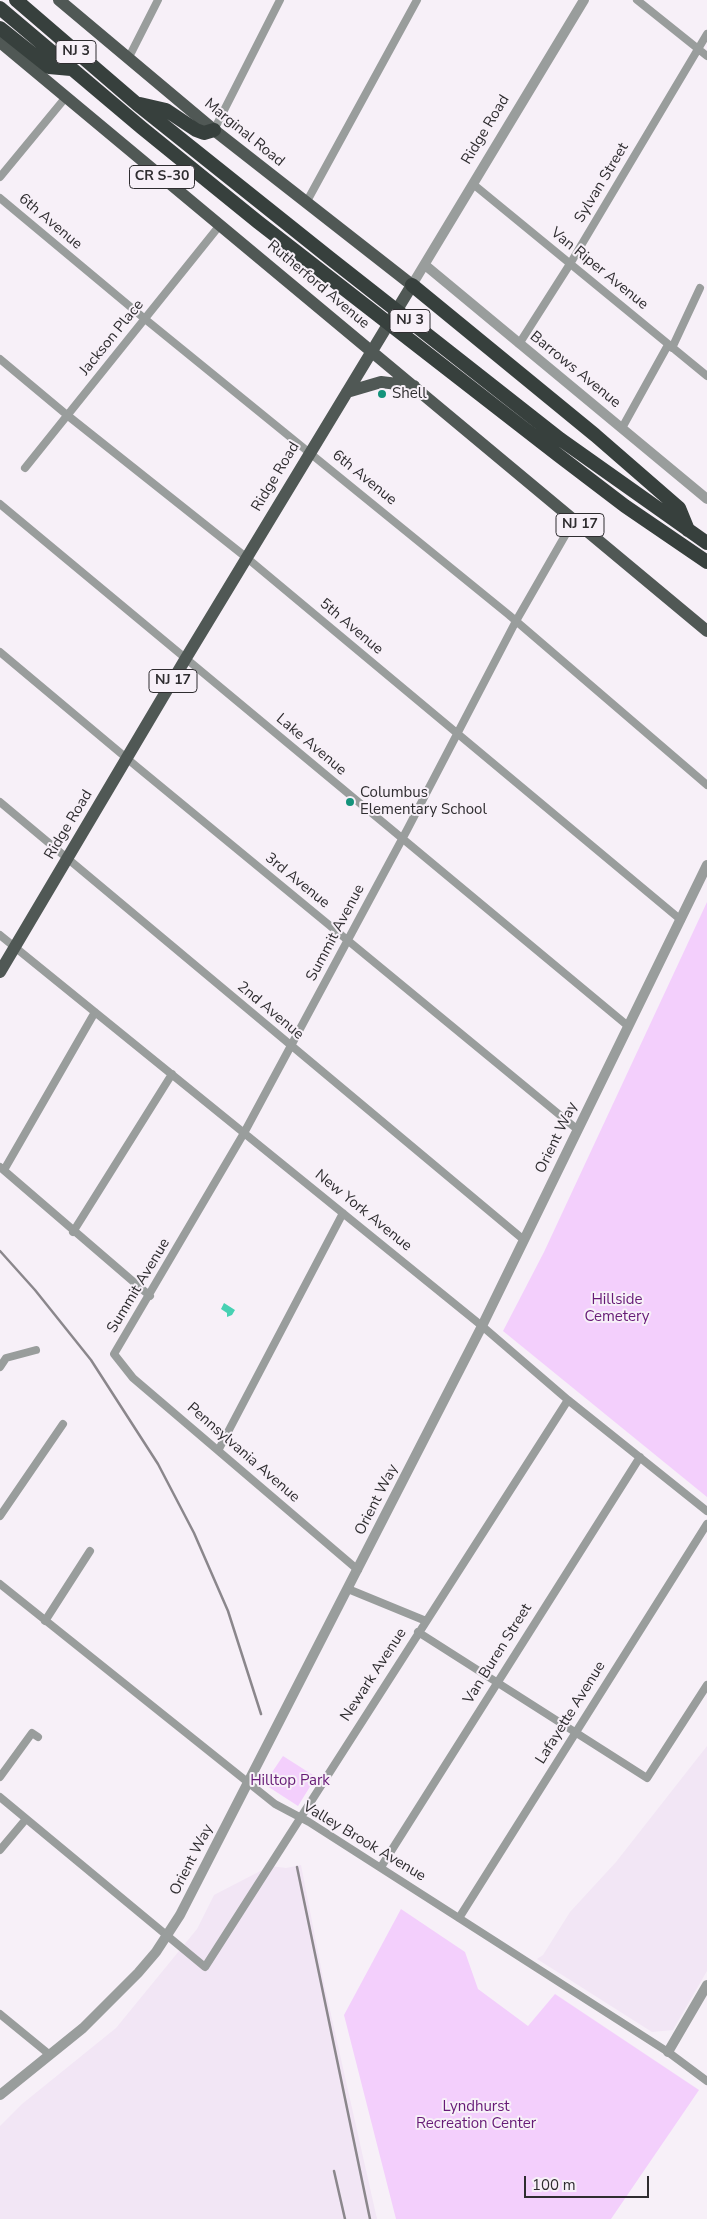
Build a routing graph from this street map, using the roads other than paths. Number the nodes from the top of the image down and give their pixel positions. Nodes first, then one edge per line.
1 (16, 0) edge
2 (59, 0) edge
3 (158, 0) edge
4 (280, 0) edge
5 (417, 0) edge
6 (584, 0) edge
7 (637, 0) edge
8 (0, 8) edge
9 (0, 28) edge
10 (707, 34) edge
11 (0, 42) edge
12 (698, 49) junction
13 (707, 56) edge
14 (128, 59) junction
15 (71, 69) junction
16 (66, 97) junction
17 (137, 104) junction
18 (214, 130) junction
19 (0, 177) edge
20 (473, 184) junction
21 (0, 198) edge
22 (306, 203) junction
23 (220, 225) junction
24 (570, 264) junction
25 (425, 265) junction
26 (700, 288) dead end
27 (409, 291) junction
28 (145, 319) junction
29 (519, 344) junction
30 (670, 346) junction
31 (376, 347) junction
32 (0, 358) edge
33 (707, 376) edge
34 (414, 386) junction
35 (348, 392) junction
36 (67, 415) junction
37 (622, 428) junction
38 (310, 451) junction
39 (25, 468) dead end
40 (707, 499) edge
41 (0, 504) edge
42 (574, 520) junction
43 (688, 531) junction
44 (707, 543) edge
45 (248, 558) junction
46 (707, 562) edge
47 (516, 620) junction
48 (707, 631) edge
49 (0, 652) edge
50 (186, 658) junction
51 (457, 733) junction
52 (127, 758) junction
53 (707, 784) edge
54 (0, 802) edge
55 (403, 838) junction
56 (69, 858) junction
57 (707, 865) edge
58 (681, 920) junction
59 (0, 935) edge
60 (348, 940) junction
61 (15, 946) junction
62 (0, 972) edge
63 (95, 1012) junction
64 (628, 1026) junction
65 (290, 1046) junction
66 (172, 1074) junction
67 (578, 1130) junction
68 (244, 1132) junction
69 (2, 1169) edge
70 (343, 1213) junction
71 (73, 1232) junction
72 (524, 1240) junction
73 (150, 1296) junction
74 (482, 1326) junction
75 (36, 1350) dead end
76 (114, 1354) joint
77 (3, 1355) edge
78 (0, 1366) edge
79 (568, 1400) junction
80 (63, 1424) dead end
81 (218, 1450) junction
82 (640, 1457) junction
83 (707, 1511) edge
84 (0, 1516) edge
85 (707, 1524) edge
86 (90, 1551) dead end
87 (358, 1570) junction
88 (0, 1584) edge
89 (348, 1588) junction
90 (45, 1621) junction
91 (426, 1621) junction
92 (418, 1632) junction
93 (496, 1682) junction
94 (707, 1685) edge
95 (574, 1733) junction
96 (38, 1737) dead end
97 (0, 1777) edge
98 (248, 1785) junction
99 (0, 1797) edge
100 (299, 1818) junction
101 (26, 1819) junction
102 (0, 1850) edge
103 (381, 1868) junction
104 (458, 1918) junction
105 (167, 1936) junction
106 (707, 1985) edge
107 (0, 2014) edge
108 (668, 2052) junction
109 (50, 2055) junction
110 (707, 2081) edge
111 (0, 2095) edge

1 - 17 highway, NJ 3
2 - 14 main road, Marginal Road
3 - 14 street
4 - 18 street
5 - 22 street
6 - 20 street, Ridge Road
7 - 12 street
8 - 15 highway, NJ 3
9 - 15 highway
10 - 12 street, Sylvan Street
11 - 16 main road, Rutherford Avenue / CR S-30
12 - 13 street
12 - 24 street, Sylvan Street
14 - 18 main road, Marginal Road
15 - 46 highway, NJ 3
16 - 19 street
16 - 23 main road, Rutherford Avenue / CR S-30
17 - 18 highway
17 - 43 highway, NJ 3
18 - 22 main road, Marginal Road
20 - 24 street, Van Riper Avenue
20 - 25 street, Ridge Road
21 - 28 street, 6th Avenue
22 - 27 main road, Marginal Road
23 - 28 street, Jackson Place
23 - 31 main road, Rutherford Avenue / CR S-30
24 - 29 street, Sylvan Street
24 - 30 street, Van Riper Avenue
25 - 27 street, Ridge Road
25 - 29 street, Barrows Avenue
26 - 30 street
27 - 31 main road, Ridge Road
27 - 43 highway
28 - 36 street, Jackson Place
28 - 38 street, 6th Avenue
29 - 37 street, Barrows Avenue
30 - 33 street, Van Riper Avenue
30 - 37 street
31 - 34 main road, Rutherford Avenue / NJ 17
31 - 35 main road, Ridge Road / NJ 17
32 - 36 street, 5th Avenue
34 - 35 main road
34 - 42 main road, Rutherford Avenue / NJ 17
35 - 38 main road, Ridge Road / NJ 17
36 - 39 street, Jackson Place
36 - 45 street, 5th Avenue
37 - 40 street, Barrows Avenue
38 - 45 main road, Ridge Road / NJ 17
38 - 47 street, 6th Avenue
41 - 50 street, Lake Avenue
42 - 47 street, Summit Avenue
42 - 48 main road, Rutherford Avenue / NJ 17
43 - 44 highway, NJ 3
45 - 50 main road, Ridge Road / NJ 17
45 - 51 street, 5th Avenue
47 - 51 street, Summit Avenue
47 - 53 street, 6th Avenue
49 - 52 street, 3rd Avenue
50 - 52 main road, Ridge Road / NJ 17
50 - 55 street, Lake Avenue
51 - 55 street, Summit Avenue
51 - 58 street, 5th Avenue
52 - 56 main road, Ridge Road / NJ 17
52 - 60 street, 3rd Avenue
54 - 56 street, 2nd Avenue
55 - 60 street, Summit Avenue
55 - 64 street, Lake Avenue
56 - 61 main road, Ridge Road / NJ 17
56 - 65 street, 2nd Avenue
57 - 58 street, Orient Way
58 - 64 street, Orient Way
59 - 61 street, New York Avenue
60 - 65 street, Summit Avenue
60 - 67 street, 3rd Avenue
61 - 62 main road, Ridge Road / NJ 17
61 - 63 street, New York Avenue
63 - 66 street, New York Avenue
63 - 69 street
64 - 67 street, Orient Way
65 - 68 street, Summit Avenue
65 - 72 street, 2nd Avenue
66 - 68 street, New York Avenue
66 - 71 street
67 - 72 street, Orient Way
68 - 70 street, New York Avenue
68 - 73 street, Summit Avenue
69 - 71 street
70 - 74 street, New York Avenue
70 - 81 street
71 - 73 street
72 - 74 street, Orient Way
73 - 76 street, Summit Avenue
74 - 79 street, New York Avenue
74 - 87 street, Orient Way
75 - 77 street
76 - 81 street, Pennsylvania Avenue
77 - 78 street
79 - 82 street, New York Avenue
79 - 91 street, Newark Avenue
80 - 84 street
81 - 87 street, Pennsylvania Avenue
82 - 83 street, New York Avenue
82 - 93 street, Van Buren Street
85 - 95 street, Lafayette Avenue
86 - 90 street
87 - 89 street, Orient Way
88 - 90 street, Valley Brook Avenue
89 - 91 street
89 - 98 street, Orient Way
90 - 98 street, Valley Brook Avenue
91 - 92 street, Newark Avenue
92 - 93 street
92 - 100 street, Newark Avenue
93 - 95 street
93 - 103 street, Van Buren Street
94 - 95 street
95 - 104 street, Lafayette Avenue
96 - 97 street
98 - 100 street, Valley Brook Avenue
98 - 105 street, Orient Way
99 - 101 street
100 - 103 street, Valley Brook Avenue
100 - 105 street, Newark Avenue
101 - 102 street
101 - 105 street
103 - 104 street, Valley Brook Avenue
104 - 108 street, Valley Brook Avenue
105 - 109 street, Orient Way
106 - 108 street
107 - 109 street
108 - 110 street, Valley Brook Avenue
109 - 111 street, Orient Way

